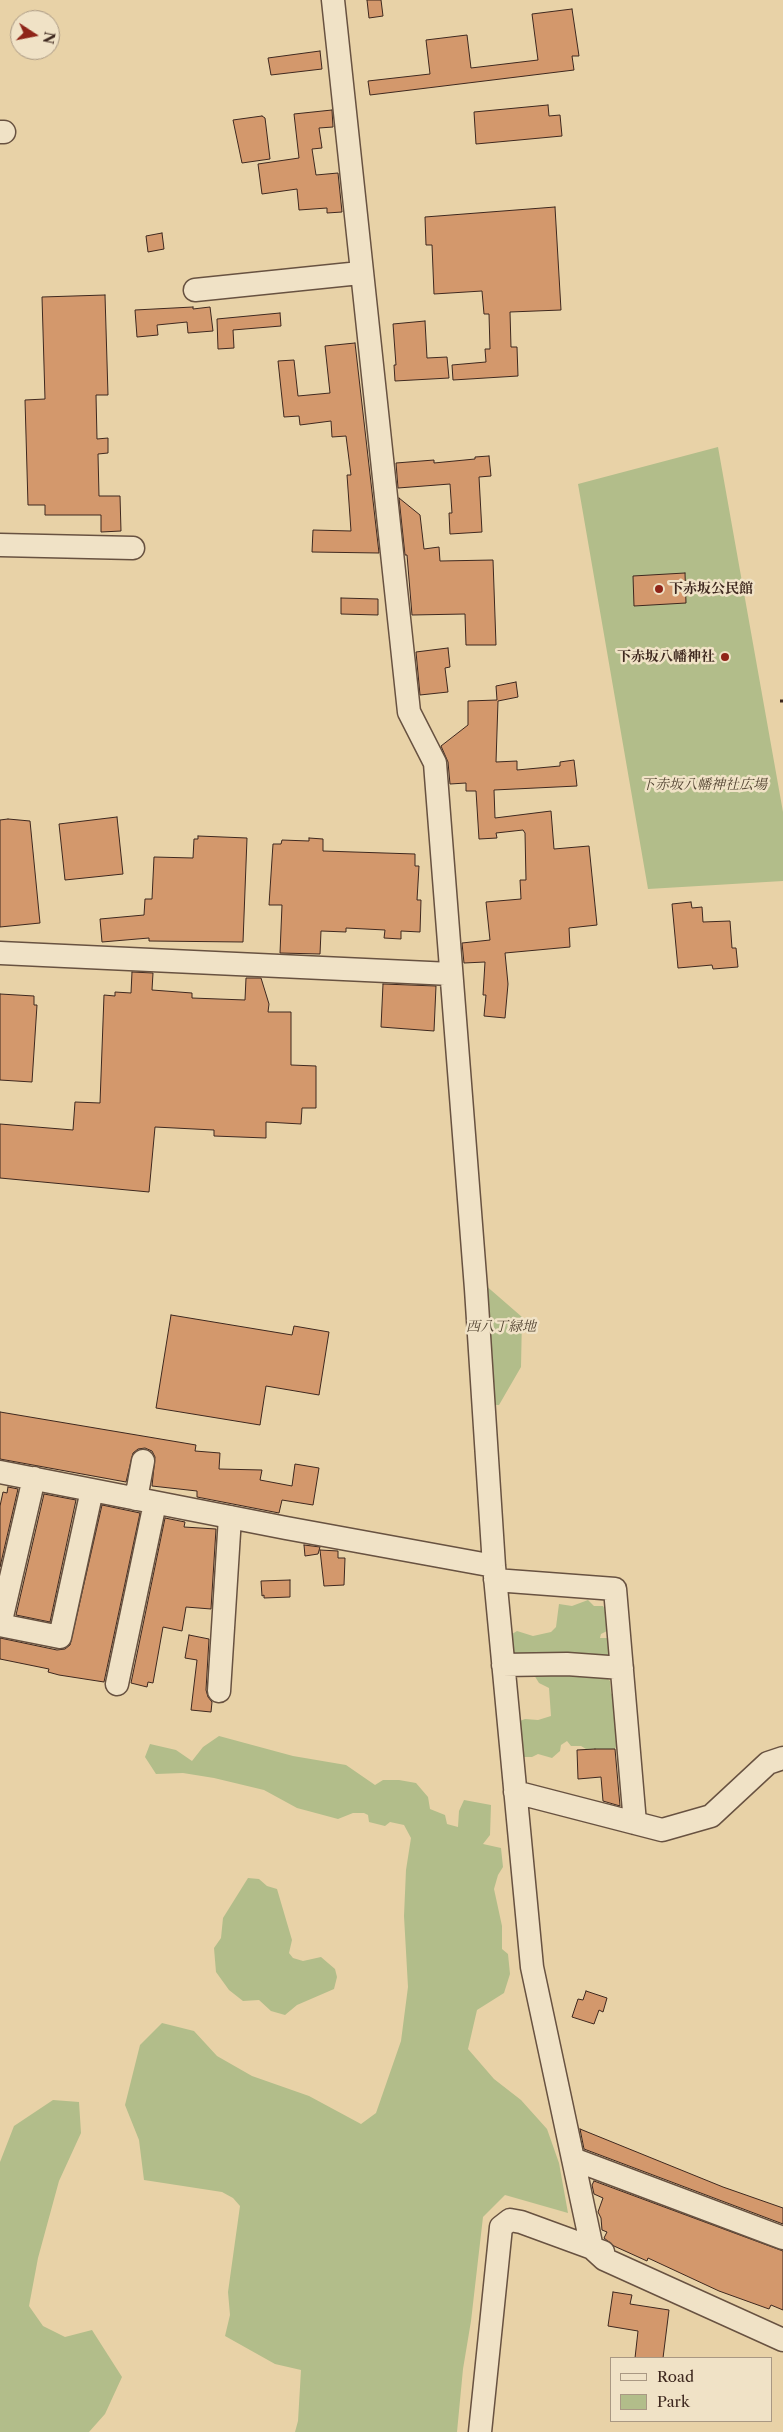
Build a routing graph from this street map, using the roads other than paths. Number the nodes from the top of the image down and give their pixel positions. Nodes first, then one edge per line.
1 (333, 0) edge
2 (360, 273) junction
3 (195, 290) dead end
4 (0, 545) edge
5 (133, 548) dead end
6 (0, 953) edge
7 (451, 974) junction
8 (143, 1461) dead end
9 (0, 1472) edge
10 (34, 1478) junction
11 (92, 1490) junction
12 (146, 1501) junction
13 (230, 1517) junction
14 (495, 1573) junction
15 (503, 1665) junction
16 (622, 1668) junction
17 (117, 1684) dead end
18 (219, 1691) dead end
19 (783, 1758) edge
20 (515, 1792) junction
21 (635, 1823) junction
22 (573, 2159) junction
23 (783, 2238) edge
24 (592, 2248) junction
25 (783, 2325) edge
26 (783, 2340) edge
27 (480, 2432) edge

1 - 2 street
2 - 3 street
2 - 7 street
4 - 5 street
6 - 7 street
7 - 14 street
8 - 12 street
9 - 10 street
10 - 11 street
10 - 11 street
11 - 12 street
12 - 13 street
12 - 17 street
13 - 14 street
13 - 18 street
14 - 15 street
14 - 16 street
15 - 16 street
15 - 20 street
16 - 21 street
19 - 21 street
20 - 21 street
20 - 22 street
22 - 23 street
22 - 24 street
24 - 25 street
24 - 26 street
24 - 27 street

